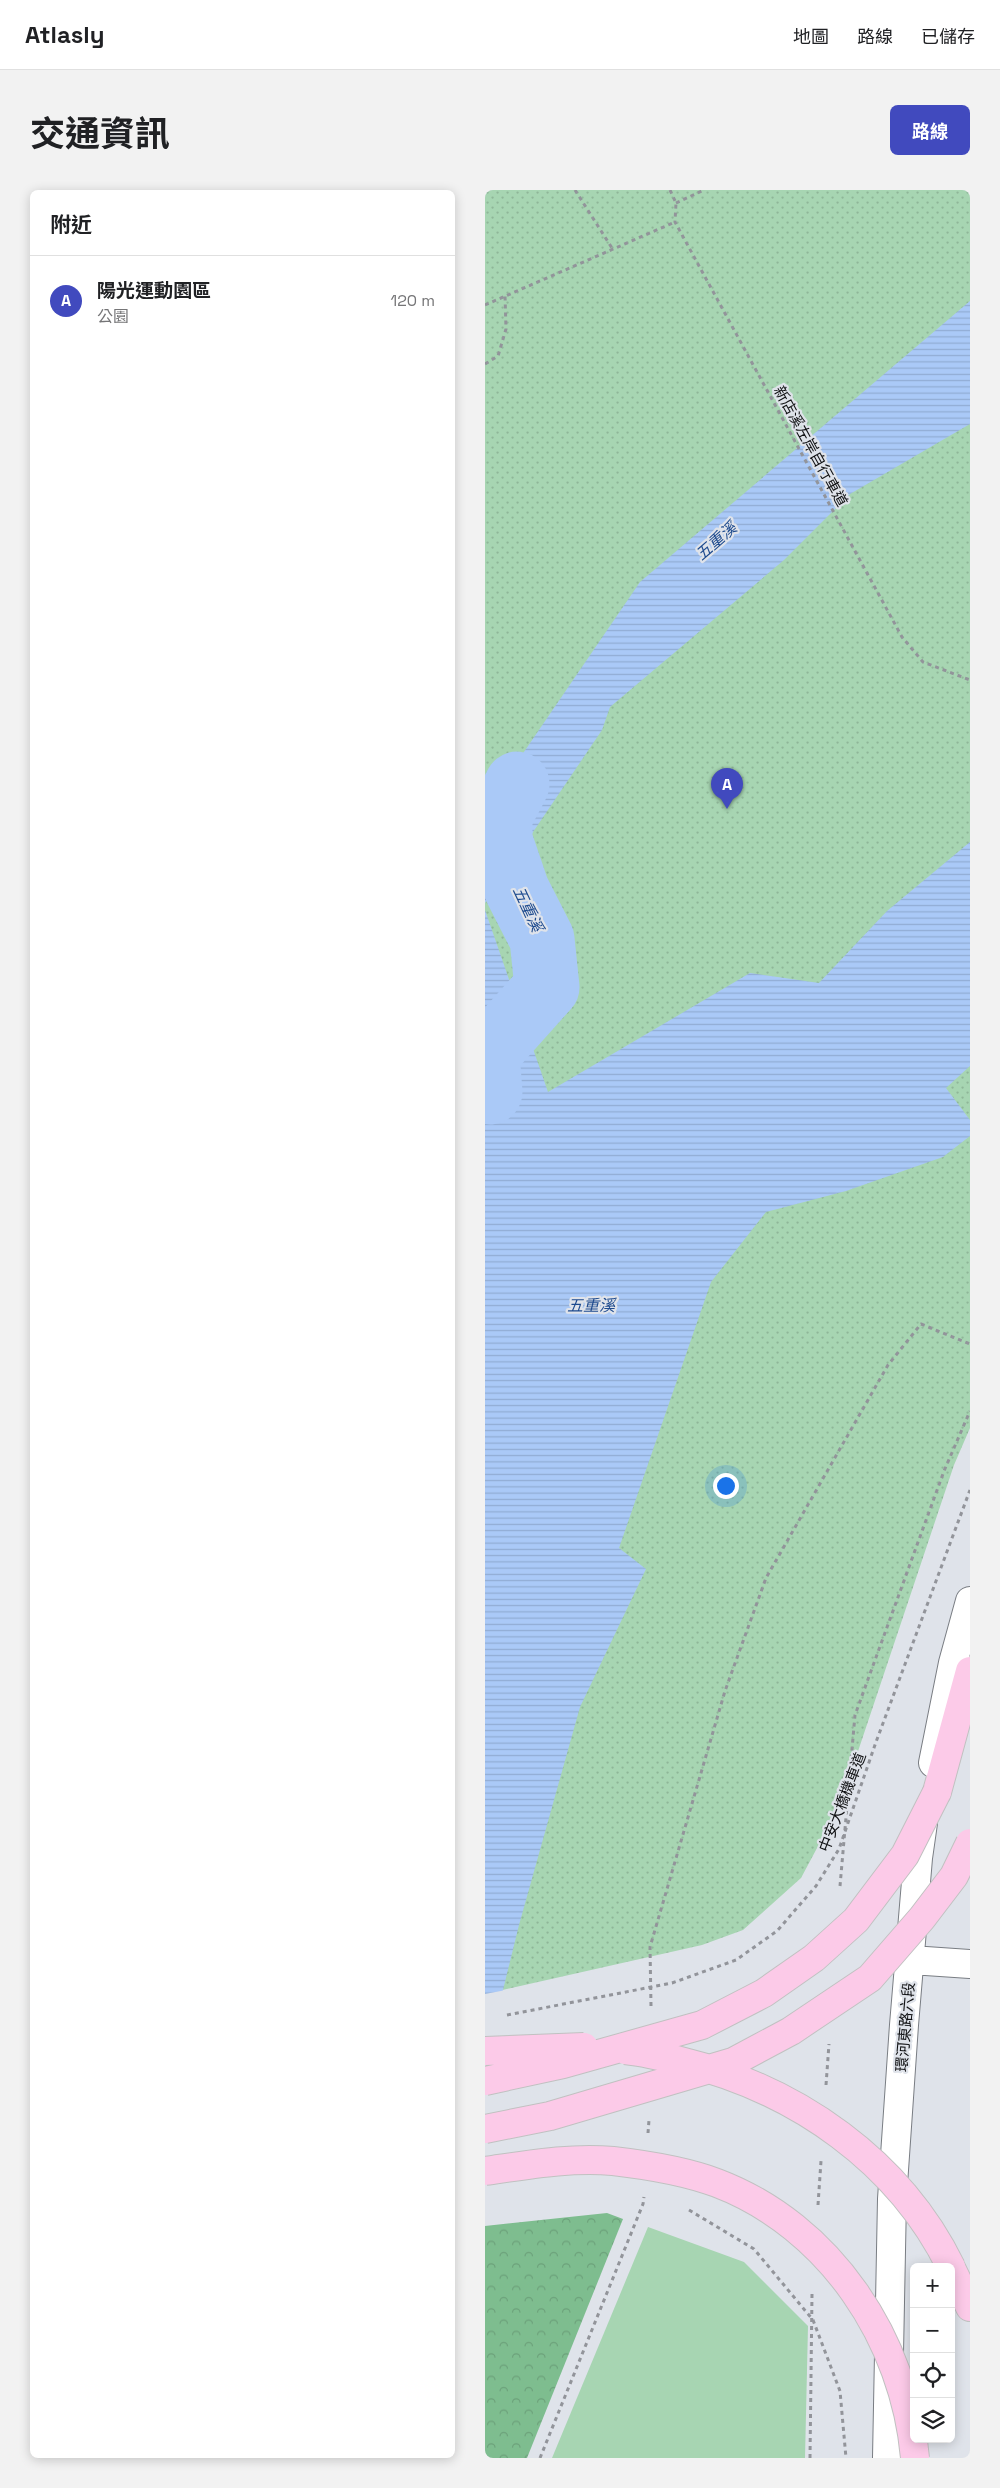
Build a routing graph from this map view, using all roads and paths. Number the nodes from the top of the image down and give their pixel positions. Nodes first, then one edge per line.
1 (575, 190) edge
2 (670, 190) edge
3 (704, 190) edge
4 (676, 203) junction
5 (675, 222) junction
6 (612, 248) junction
7 (505, 295) junction
8 (485, 305) edge
9 (485, 364) edge
10 (970, 680) edge
11 (970, 1344) edge
12 (970, 1490) edge
13 (970, 1602) edge
14 (970, 1671) edge
15 (970, 1726) edge
16 (937, 1792) junction
17 (970, 1843) edge
18 (911, 1960) junction
19 (970, 1964) edge
20 (651, 2014) dead end
21 (504, 2016) dead end
22 (485, 2051) edge
23 (485, 2081) edge
24 (649, 2119) dead end
25 (485, 2129) edge
26 (647, 2138) dead end
27 (485, 2170) edge
28 (652, 2196) dead end
29 (687, 2209) dead end
30 (949, 2263) edge
31 (955, 2275) edge
32 (970, 2307) edge
33 (540, 2458) edge
34 (846, 2458) edge
35 (887, 2458) edge
36 (915, 2458) edge

1 - 6 path
2 - 4 path
3 - 4 path
4 - 5 path
5 - 6 path
5 - 10 path, 新店溪左岸自行車道
6 - 7 path
7 - 8 path
7 - 9 path
11 - 20 path
12 - 21 path, 中安大橋機車道, bridge
13 - 18 main road, 環河東路六段
14 - 16 highway
15 - 16 highway
16 - 23 highway, bridge
17 - 25 highway, bridge
18 - 19 main road
18 - 35 main road, 環河東路六段
22 - 30 highway, bridge
24 - 26 path
27 - 36 highway, bridge
28 - 33 path
29 - 34 path, bridge
31 - 32 highway

